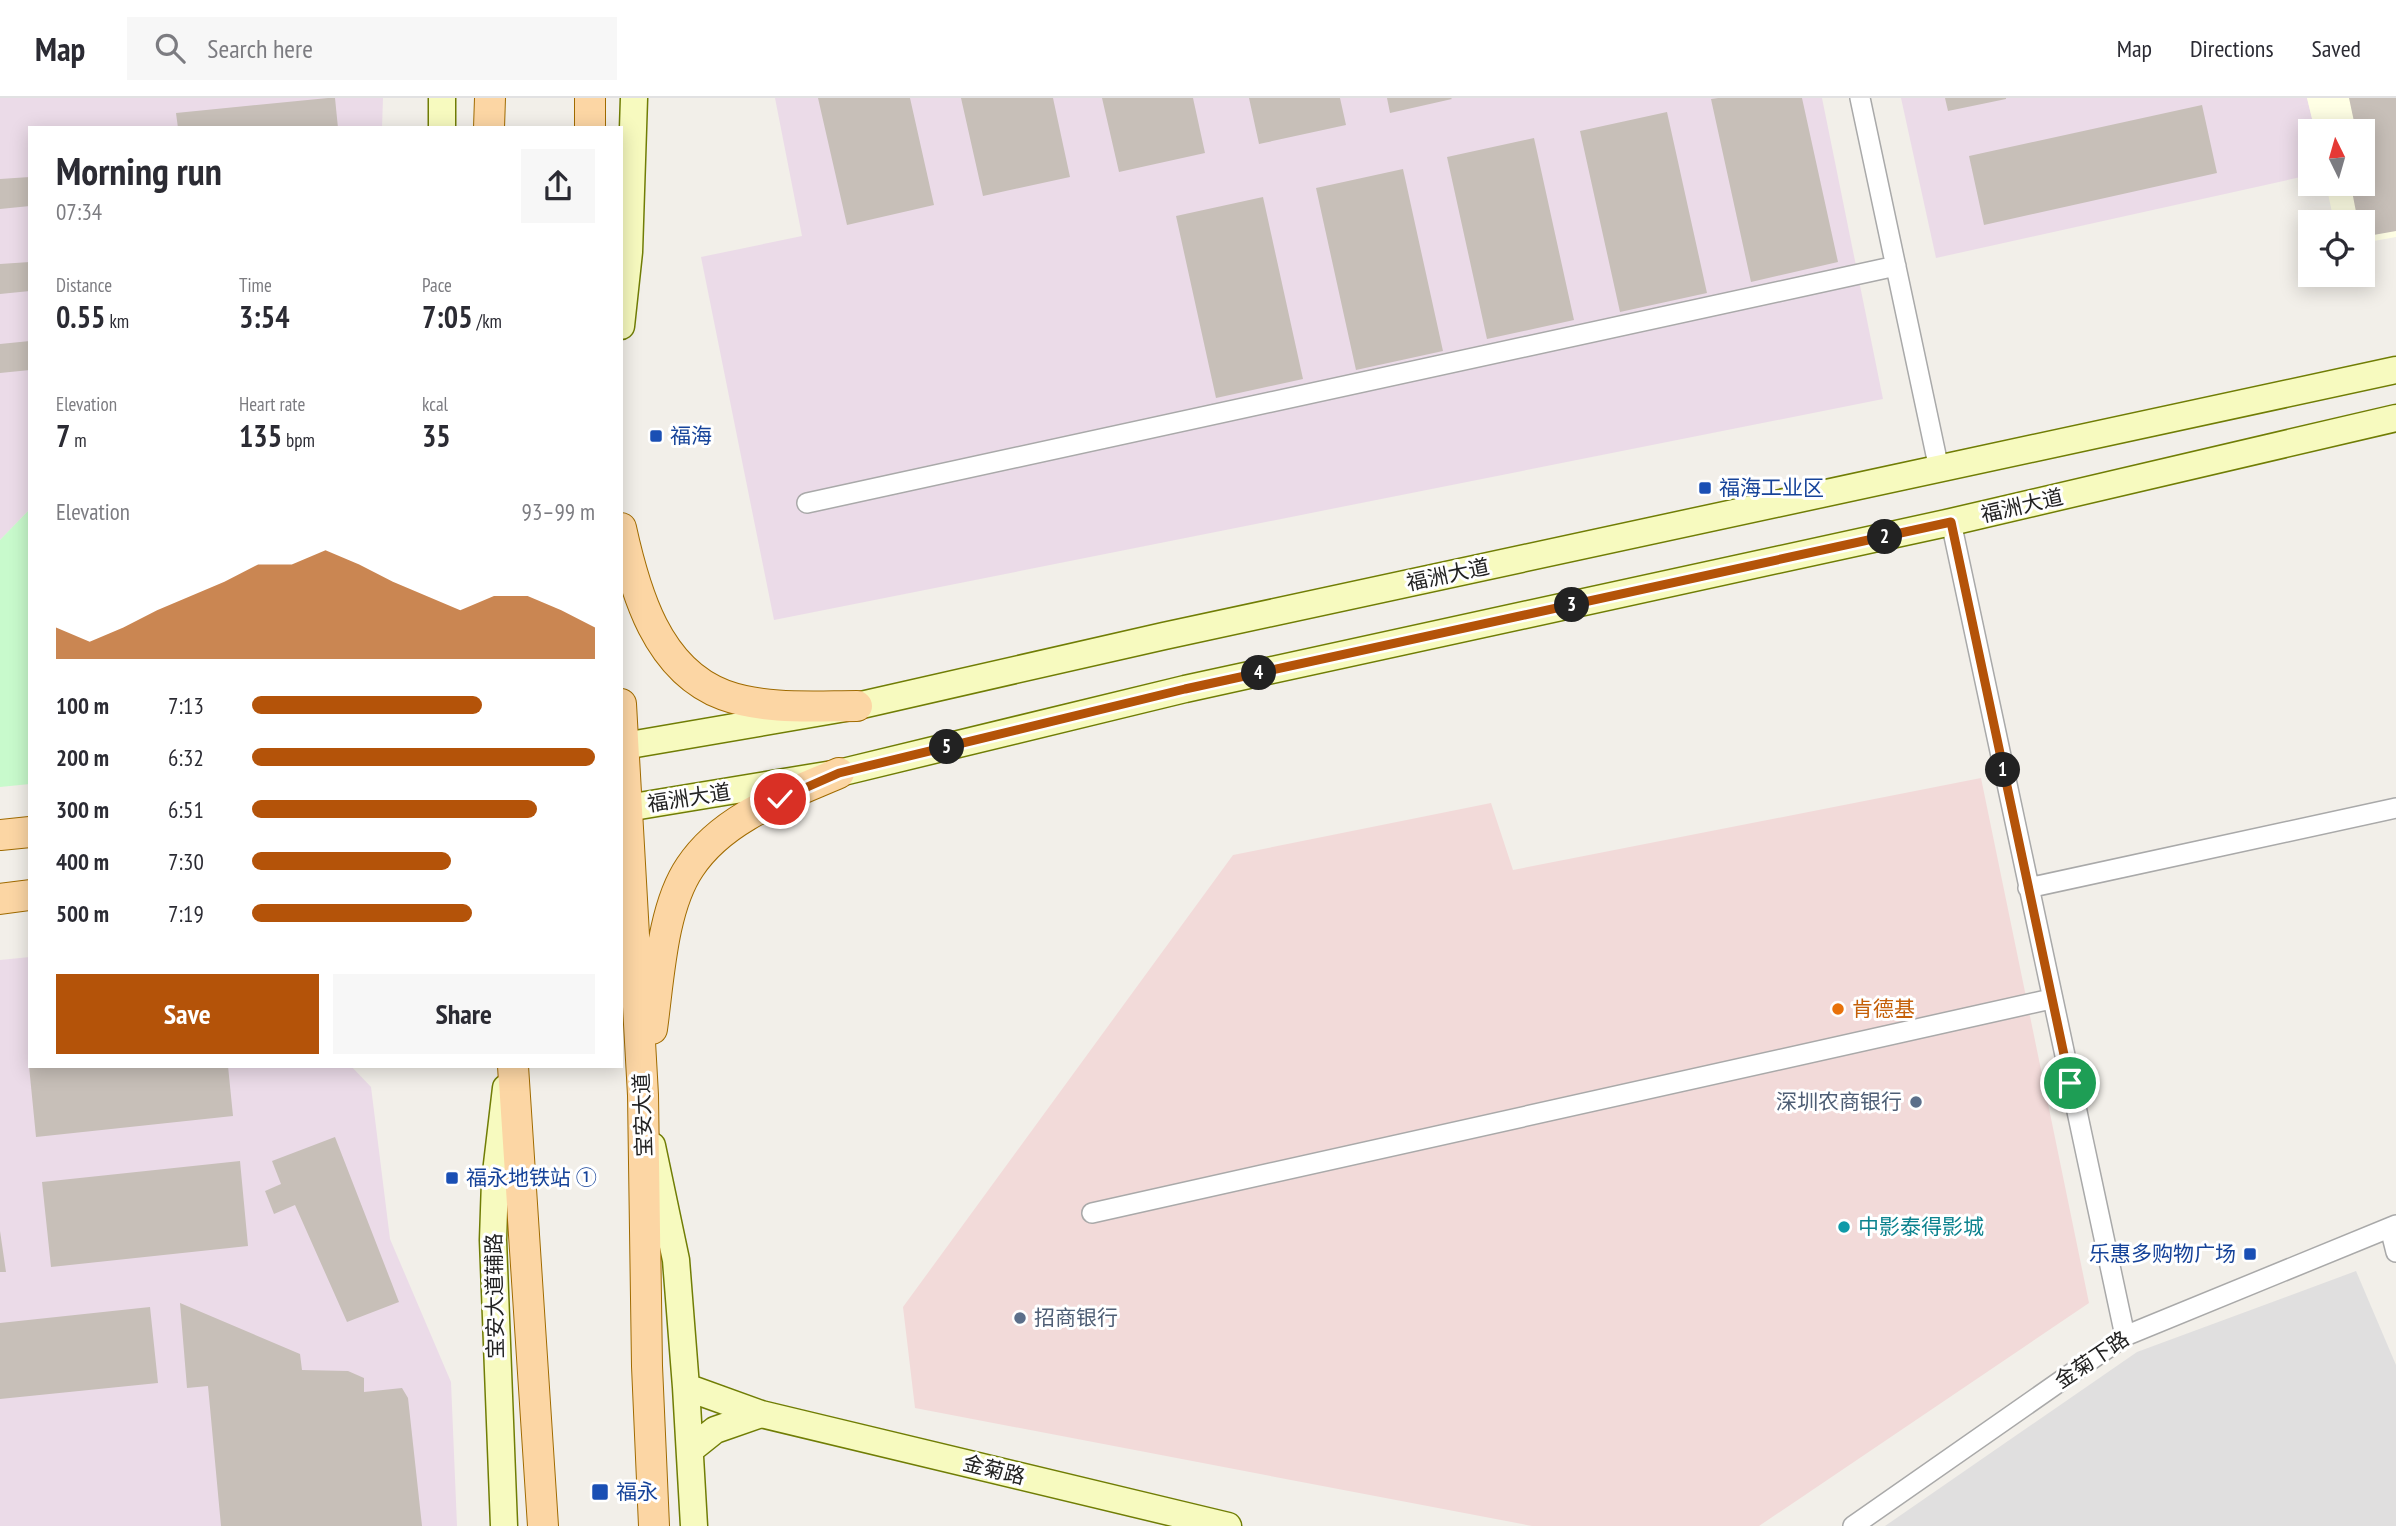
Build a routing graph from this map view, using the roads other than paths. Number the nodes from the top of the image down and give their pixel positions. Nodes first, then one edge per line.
1 (442, 98) edge
2 (489, 98) edge
3 (590, 98) edge
4 (634, 98) edge
5 (1860, 98) edge
6 (442, 126) edge
7 (489, 126) edge
8 (590, 126) edge
9 (1896, 266) junction
10 (623, 308) edge
11 (2396, 370) edge
12 (2396, 418) edge
13 (1939, 469) junction
14 (807, 503) dead end
15 (1951, 522) junction
16 (623, 534) edge
17 (857, 706) junction
18 (623, 746) edge
19 (839, 773) junction
20 (623, 778) edge
21 (2396, 808) edge
22 (624, 809) edge
23 (28, 832) edge
24 (0, 835) edge
25 (2028, 888) junction
26 (28, 895) edge
27 (0, 899) edge
28 (2051, 999) junction
29 (510, 1068) edge
30 (510, 1068) edge
31 (643, 1095) junction
32 (1092, 1213) dead end
33 (2393, 1227) edge
34 (2396, 1252) edge
35 (2125, 1335) junction
36 (686, 1387) junction
37 (761, 1414) junction
38 (690, 1450) junction
39 (504, 1526) edge
40 (543, 1526) edge
41 (654, 1526) edge
42 (694, 1526) edge
43 (1228, 1526) edge
44 (1853, 1526) edge

1 - 6 main road
2 - 7 main road
3 - 8 main road
4 - 10 main road
5 - 9 street
9 - 13 street
9 - 14 street
11 - 13 main road, 福洲大道
12 - 15 main road, 福洲大道
13 - 17 main road, 福洲大道
15 - 19 main road, 福洲大道
15 - 25 street
16 - 17 main road
17 - 18 main road, 福洲大道
19 - 22 main road, 福洲大道
19 - 31 main road
20 - 22 main road, 宝安大道
21 - 25 street
22 - 31 main road, 宝安大道
23 - 24 main road
25 - 28 street
26 - 27 main road
28 - 32 street
28 - 35 street
29 - 39 main road, 宝安大道辅路
30 - 40 main road
31 - 36 main road
31 - 41 main road, 宝安大道
33 - 34 street
33 - 35 street, 金菊下路
35 - 44 street, 金菊下路
36 - 37 main road, 金菊路
36 - 38 main road
37 - 38 main road
37 - 43 main road, 金菊路
38 - 42 main road

